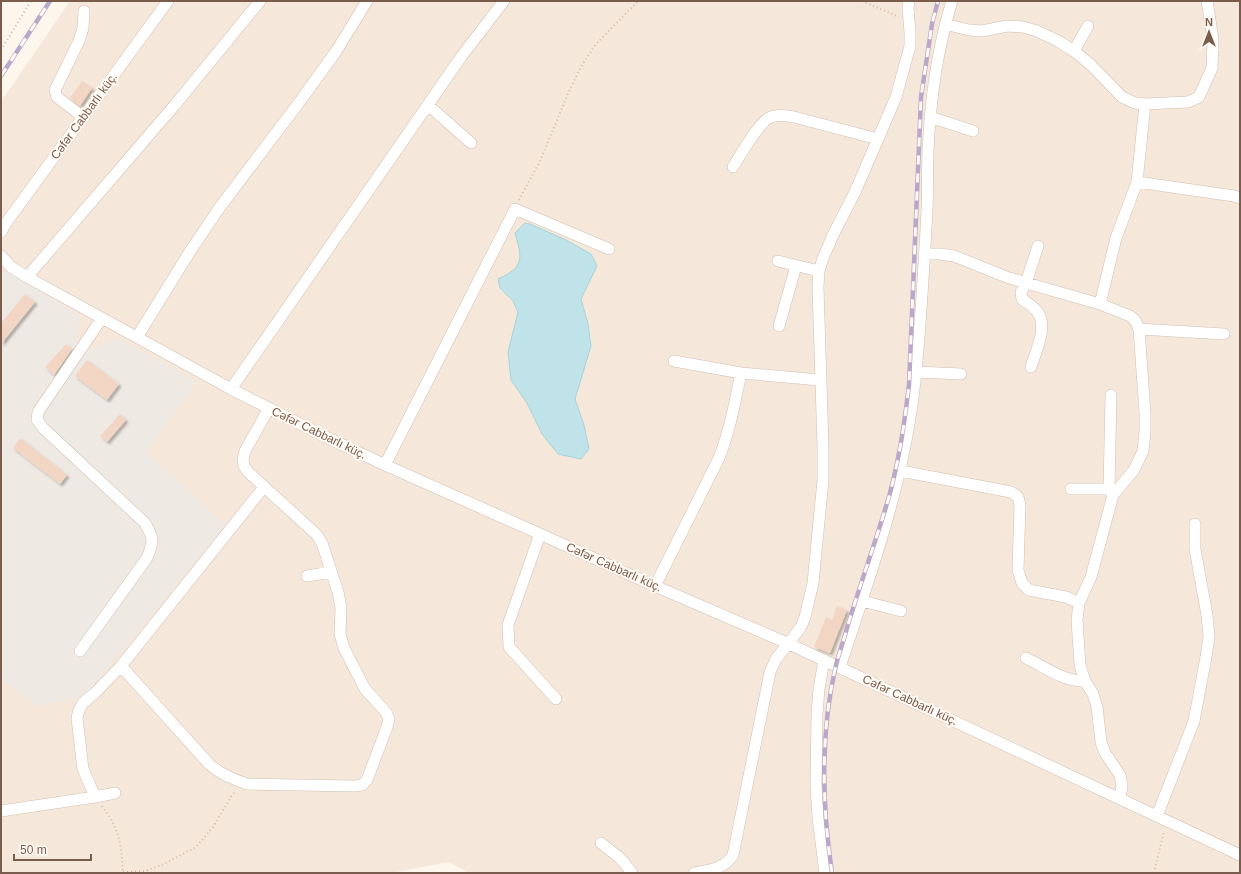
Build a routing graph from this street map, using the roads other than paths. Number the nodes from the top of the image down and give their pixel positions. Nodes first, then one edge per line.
1 (168, 1) edge
2 (260, 1) edge
3 (367, 1) edge
4 (504, 1) edge
5 (909, 1) edge
6 (952, 1) edge
7 (1207, 1) edge
8 (84, 11) dead end
9 (945, 24) junction
10 (1088, 26) dead end
11 (1074, 51) junction
12 (1145, 104) junction
13 (428, 105) junction
14 (83, 117) junction
15 (930, 117) junction
16 (973, 131) dead end
17 (878, 139) junction
18 (471, 143) dead end
19 (733, 167) dead end
20 (1137, 182) junction
21 (1240, 198) edge
22 (1, 232) edge
23 (1038, 246) dead end
24 (610, 249) dead end
25 (925, 254) junction
26 (1, 256) edge
27 (778, 261) dead end
28 (796, 266) junction
29 (819, 271) junction
30 (27, 277) junction
31 (1026, 283) junction
32 (1100, 304) junction
33 (102, 318) junction
34 (780, 326) dead end
35 (1139, 329) junction
36 (1224, 334) dead end
37 (137, 337) junction
38 (674, 361) dead end
39 (1031, 367) dead end
40 (916, 372) junction
41 (741, 373) junction
42 (961, 374) dead end
43 (820, 380) junction
44 (231, 389) junction
45 (1110, 395) dead end
46 (269, 408) junction
47 (385, 465) junction
48 (900, 471) junction
49 (264, 487) junction
50 (1071, 489) dead end
51 (1111, 492) junction
52 (1195, 524) dead end
53 (540, 534) junction
54 (331, 572) junction
55 (307, 576) dead end
56 (655, 586) junction
57 (862, 601) junction
58 (1079, 603) junction
59 (901, 611) dead end
60 (787, 643) junction
61 (80, 651) dead end
62 (1026, 658) dead end
63 (824, 660) junction
64 (121, 666) junction
65 (840, 667) junction
66 (1085, 681) junction
67 (556, 700) dead end
68 (115, 792) dead end
69 (95, 797) junction
70 (1120, 798) junction
71 (1, 811) edge
72 (1162, 818) junction
73 (601, 843) dead end
74 (1240, 855) edge
75 (632, 873) edge
76 (694, 873) edge
77 (825, 873) edge

1 - 14 street, Cəfər Cabbarlı küç.
2 - 30 street
3 - 37 street
4 - 13 street
5 - 17 street
6 - 9 street
7 - 12 street
8 - 14 street
9 - 11 street
9 - 15 street
10 - 11 street
11 - 12 street
12 - 20 street
13 - 18 street
13 - 44 street
14 - 22 street, Cəfər Cabbarlı küç.
15 - 16 street
15 - 25 street
17 - 19 street
17 - 29 street
20 - 21 street
20 - 32 street
23 - 31 street
24 - 47 street
25 - 31 street
25 - 40 street
26 - 30 street, Cəfər Cabbarlı küç.
27 - 28 street
28 - 29 street
28 - 34 street
29 - 43 street
30 - 33 street, Cəfər Cabbarlı küç.
31 - 32 street
31 - 39 street
32 - 35 street
33 - 37 street, Cəfər Cabbarlı küç.
33 - 61 street
35 - 36 street
35 - 51 street
37 - 44 street, Cəfər Cabbarlı küç.
38 - 41 street
40 - 42 street
40 - 48 street
41 - 43 street
41 - 56 street
43 - 60 street
44 - 46 street, Cəfər Cabbarlı küç.
45 - 51 street
46 - 47 street, Cəfər Cabbarlı küç.
46 - 49 street
47 - 53 street, Cəfər Cabbarlı küç.
48 - 57 street
48 - 58 street
49 - 54 street
49 - 64 street
50 - 51 street
51 - 58 street
52 - 72 street
53 - 56 street, Cəfər Cabbarlı küç.
53 - 67 street
54 - 55 street
54 - 64 street
56 - 60 street, Cəfər Cabbarlı küç.
57 - 59 street
57 - 65 street
58 - 66 street
60 - 63 street, Cəfər Cabbarlı küç.
60 - 76 street
62 - 66 street
63 - 65 street, Cəfər Cabbarlı küç.
63 - 77 street
64 - 69 street
65 - 70 street, Cəfər Cabbarlı küç.
66 - 70 street
68 - 69 street
69 - 71 street
70 - 72 street, Cəfər Cabbarlı küç.
72 - 74 street, Cəfər Cabbarlı küç.
73 - 75 street

